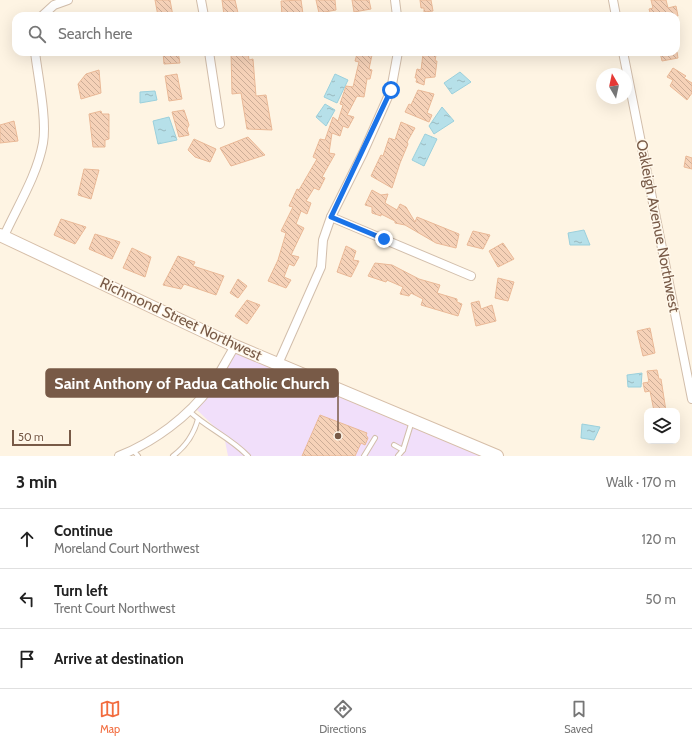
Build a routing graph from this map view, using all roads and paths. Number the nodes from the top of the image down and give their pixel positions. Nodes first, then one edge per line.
1 (68, 0) edge
2 (201, 0) edge
3 (395, 0) edge
4 (613, 0) edge
5 (46, 12) edge
6 (203, 12) edge
7 (396, 12) edge
8 (615, 12) edge
9 (34, 56) edge
10 (210, 56) edge
11 (397, 56) edge
12 (624, 56) edge
13 (220, 124) dead end
14 (331, 217) junction
15 (2, 236) edge
16 (471, 276) dead end
17 (235, 346) junction
18 (278, 364) junction
19 (692, 399) edge
20 (188, 410) junction
21 (198, 419) junction
22 (413, 421) junction
23 (375, 438) dead end
24 (394, 445) dead end
25 (403, 450) junction
26 (136, 453) edge
27 (119, 456) edge
28 (173, 456) edge
29 (248, 456) edge
30 (364, 456) edge
31 (398, 456) edge
32 (497, 456) edge

1 - 5 street
2 - 6 street
3 - 7 street
4 - 8 street
9 - 15 street
10 - 13 street
11 - 14 street
12 - 19 street, Oakleigh Avenue Northwest
14 - 16 street
14 - 18 street
15 - 17 street, Richmond Street Northwest
17 - 18 street, Richmond Street Northwest
17 - 20 street
18 - 22 street, Richmond Street Northwest
20 - 21 lane
20 - 26 street
21 - 28 lane
21 - 29 lane
22 - 25 lane
22 - 32 street, Richmond Street Northwest
23 - 30 lane
24 - 25 lane
25 - 31 lane
26 - 27 street

